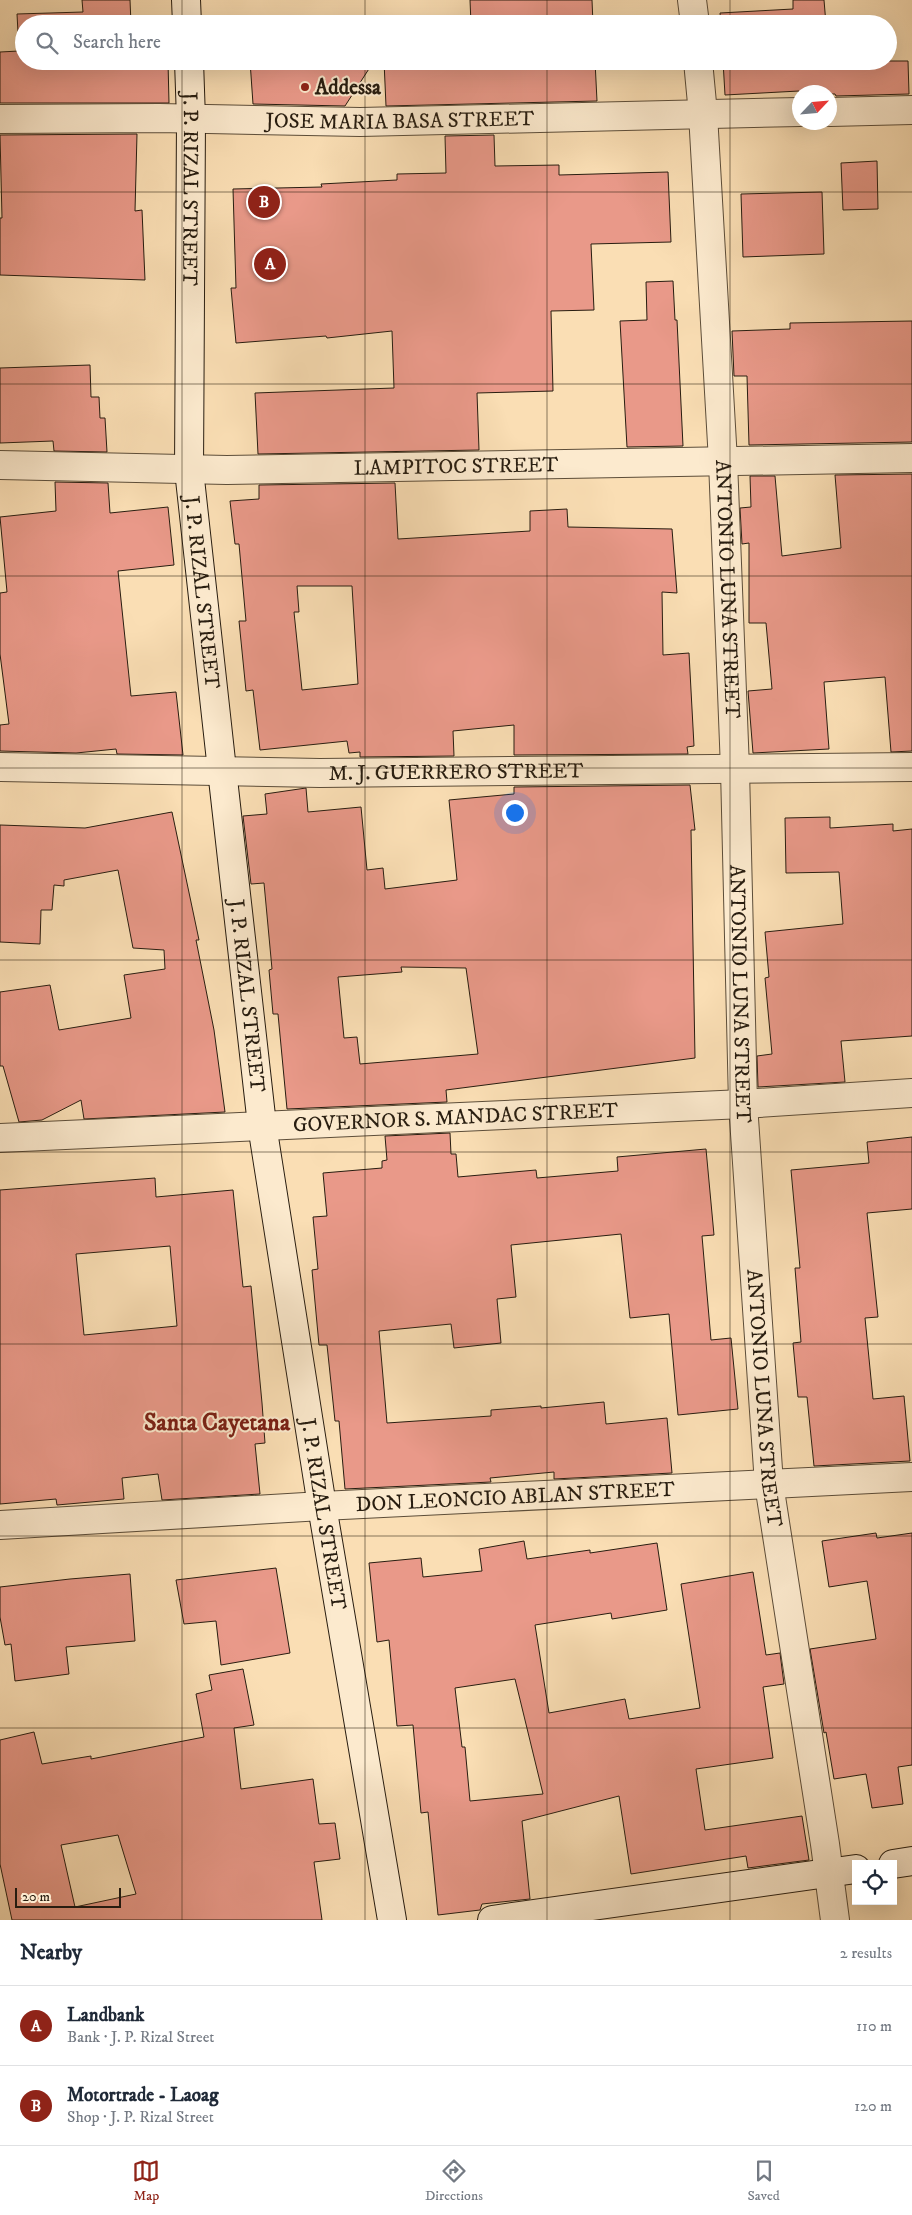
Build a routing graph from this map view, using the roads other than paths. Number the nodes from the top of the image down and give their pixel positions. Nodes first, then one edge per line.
1 (186, 0) edge
2 (692, 0) edge
3 (187, 15) edge
4 (694, 15) edge
5 (189, 70) edge
6 (699, 70) edge
7 (912, 110) edge
8 (792, 112) edge
9 (837, 112) edge
10 (703, 114) junction
11 (191, 119) junction
12 (0, 120) edge
13 (912, 458) edge
14 (723, 461) junction
15 (0, 465) edge
16 (189, 470) junction
17 (0, 767) edge
18 (912, 767) edge
19 (734, 769) junction
20 (222, 770) junction
21 (912, 1093) edge
22 (743, 1104) junction
23 (262, 1125) junction
24 (0, 1138) edge
25 (912, 1477) edge
26 (769, 1484) junction
27 (322, 1506) junction
28 (0, 1524) edge
29 (912, 1861) edge
30 (897, 1863) edge
31 (843, 1871) edge
32 (392, 1920) edge
33 (492, 1920) edge
34 (835, 1920) edge

1 - 3 street
2 - 4 street
5 - 11 street, J. P. RIZAL STREET
6 - 10 street, ANTONIO LUNA STREET
7 - 9 street
8 - 10 street, JOSE MARIA BASA STREET
10 - 11 street, JOSE MARIA BASA STREET
10 - 14 street, ANTONIO LUNA STREET
11 - 12 street, JOSE MARIA BASA STREET
11 - 16 street, J. P. RIZAL STREET
13 - 14 street, LAMPITOC STREET
14 - 16 street, LAMPITOC STREET
14 - 19 street, ANTONIO LUNA STREET
15 - 16 street, LAMPITOC STREET
16 - 20 street, J. P. RIZAL STREET
17 - 20 street, M. J. GUERRERO STREET
18 - 19 street, M. J. GUERRERO STREET
19 - 20 street, M. J. GUERRERO STREET
19 - 22 street, ANTONIO LUNA STREET
20 - 23 street, J. P. RIZAL STREET
21 - 22 street, GOVERNOR S. MANDAC STREET
22 - 23 street, GOVERNOR S. MANDAC STREET
22 - 26 street, ANTONIO LUNA STREET
23 - 24 street, GOVERNOR S. MANDAC STREET
23 - 27 street, J. P. RIZAL STREET
25 - 26 street, DON LEONCIO ABLAN STREET
26 - 27 street, DON LEONCIO ABLAN STREET
26 - 31 street, ANTONIO LUNA STREET
27 - 28 street, DON LEONCIO ABLAN STREET
27 - 32 street, J. P. RIZAL STREET
29 - 30 street
31 - 33 street
31 - 34 street, ANTONIO LUNA STREET

